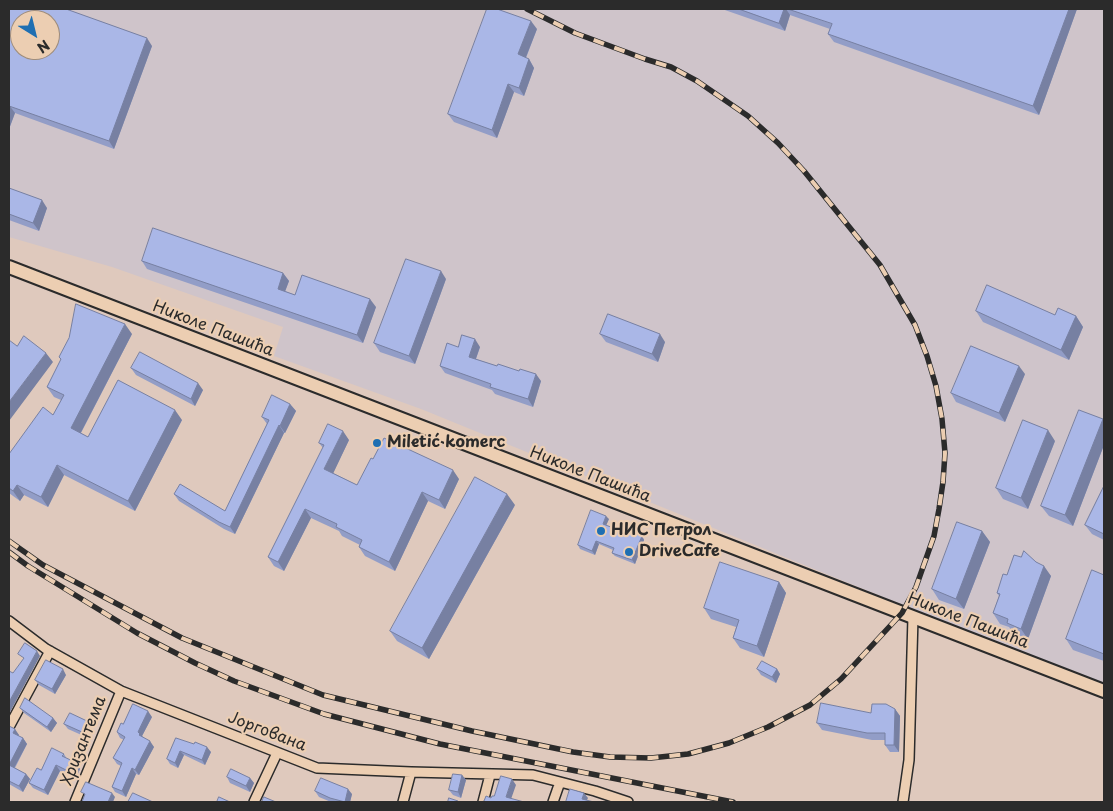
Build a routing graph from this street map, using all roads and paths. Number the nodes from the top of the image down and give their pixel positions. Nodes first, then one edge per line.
1 (9, 267) edge
2 (913, 617) junction
3 (9, 621) edge
4 (50, 651) junction
5 (121, 691) junction
6 (1104, 691) edge
7 (10, 727) edge
8 (277, 753) junction
9 (411, 772) junction
10 (490, 775) junction
11 (560, 782) junction
12 (75, 802) edge
13 (254, 802) edge
14 (403, 802) edge
15 (483, 802) edge
16 (553, 802) edge
17 (628, 802) edge
18 (903, 802) edge

1 - 2 main road, Николе Пашића
2 - 6 main road, Николе Пашића
2 - 18 street
3 - 4 street, Јоргована
4 - 5 street, Јоргована
4 - 7 street
5 - 8 street, Јоргована
5 - 12 street, Хризантема
8 - 9 street, Јоргована
8 - 13 street
9 - 10 street, Јоргована
9 - 14 street
10 - 11 street, Јоргована
10 - 15 street
11 - 16 street
11 - 17 street, Јоргована

